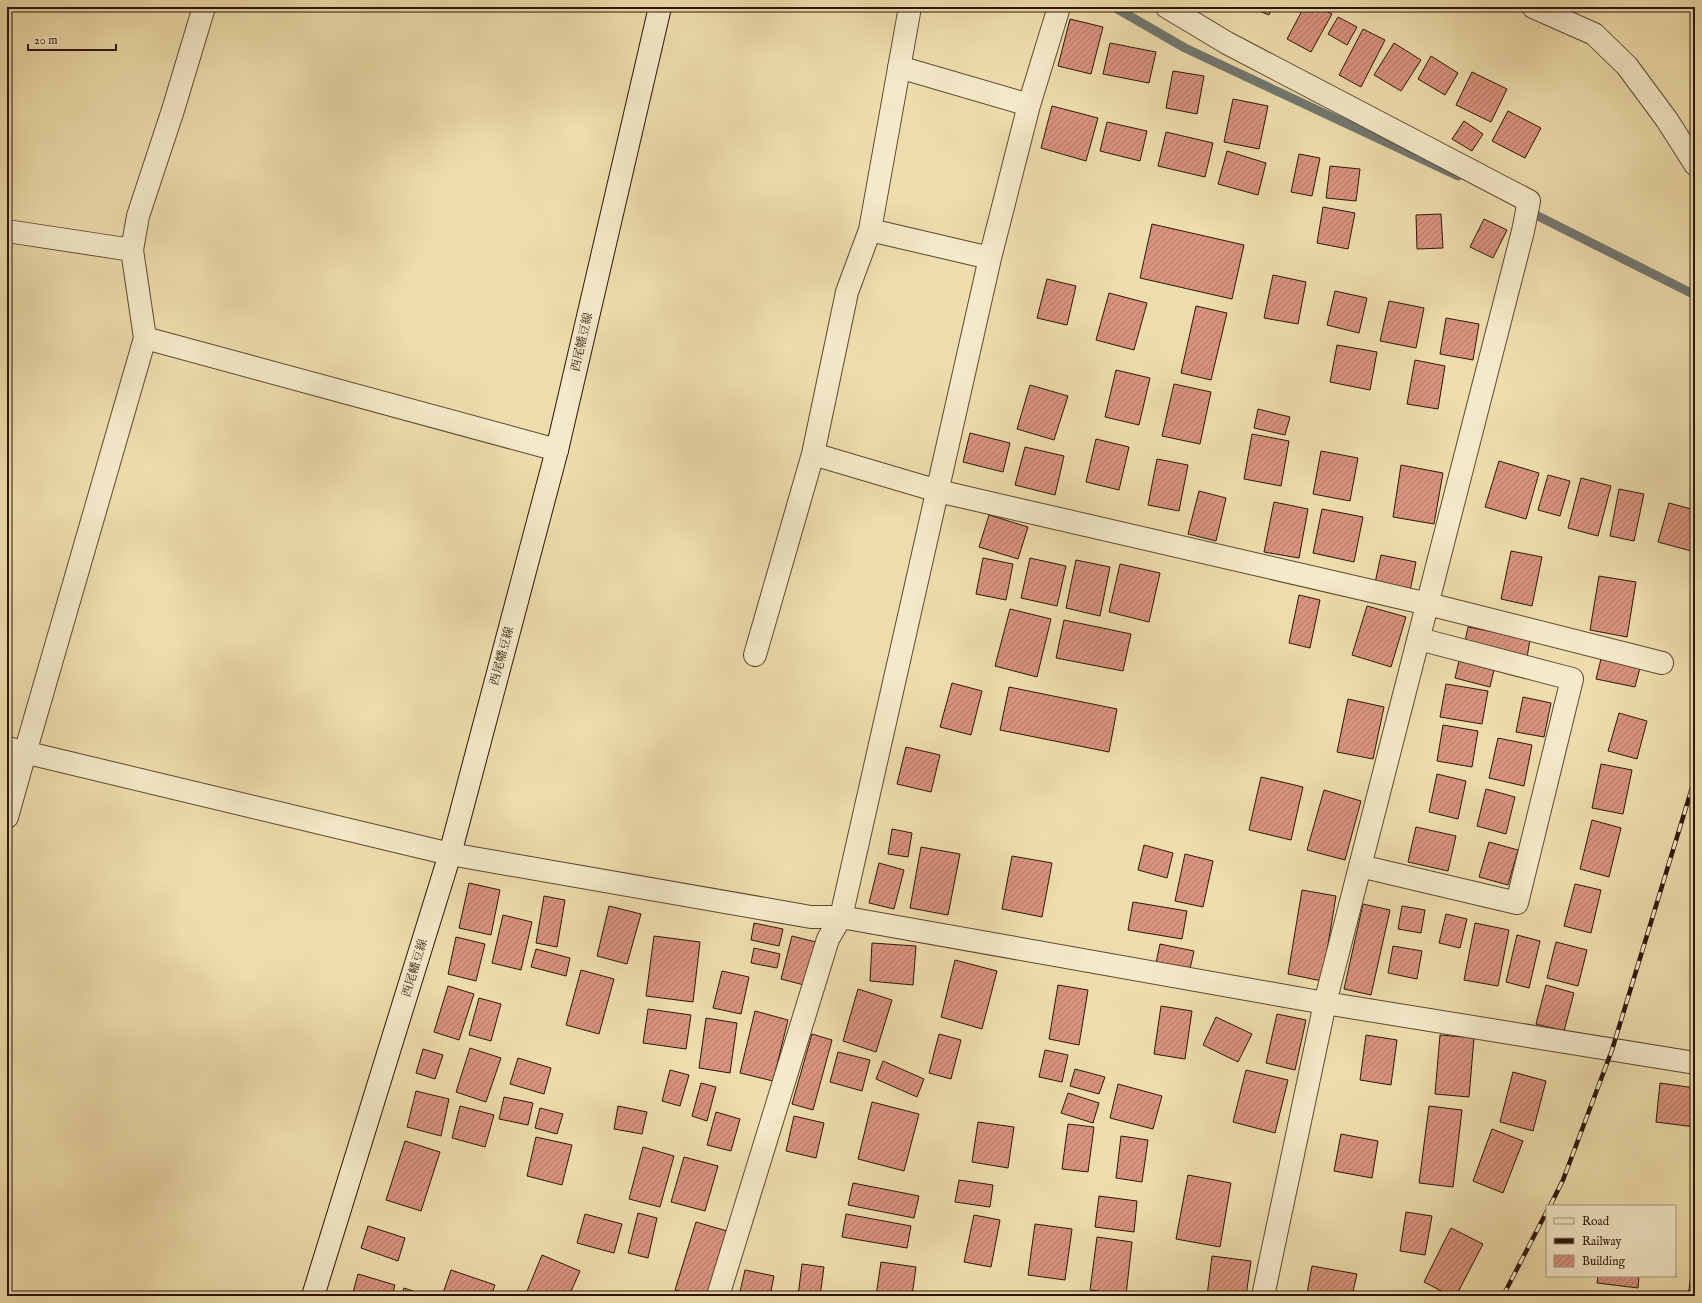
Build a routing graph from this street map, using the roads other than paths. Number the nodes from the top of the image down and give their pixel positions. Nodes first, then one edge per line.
1 (204, 7) edge
2 (660, 7) edge
3 (910, 7) edge
4 (1059, 7) edge
5 (1167, 7) edge
6 (1533, 7) edge
7 (899, 67) junction
8 (1029, 105) junction
9 (1695, 164) edge
10 (870, 230) junction
11 (7, 231) edge
12 (132, 250) junction
13 (990, 258) junction
14 (145, 338) junction
15 (557, 450) junction
16 (813, 454) junction
17 (938, 491) junction
18 (1428, 604) junction
19 (1419, 639) junction
20 (755, 655) dead end
21 (1662, 664) dead end
22 (16, 750) edge
23 (7, 817) edge
24 (450, 854) junction
25 (1360, 866) junction
26 (841, 917) junction
27 (1325, 1003) junction
28 (1695, 1063) edge
29 (313, 1296) edge
30 (718, 1296) edge
31 (1263, 1296) edge

1 - 12 street
2 - 15 street, 西尾幡豆線
3 - 7 street
4 - 8 street
5 - 18 street
6 - 9 street
7 - 8 street
7 - 10 street
8 - 13 street
10 - 13 street
10 - 16 street
11 - 12 street
12 - 14 street
13 - 17 street
14 - 15 street
14 - 22 street
15 - 24 street, 西尾幡豆線
16 - 17 street
16 - 20 street
17 - 18 street
17 - 26 street
18 - 19 street
18 - 21 street
19 - 25 street
19 - 25 street
22 - 23 street
22 - 24 street
24 - 26 street
24 - 29 street, 西尾幡豆線
25 - 27 street
26 - 27 street
26 - 30 street
27 - 28 street
27 - 31 street

